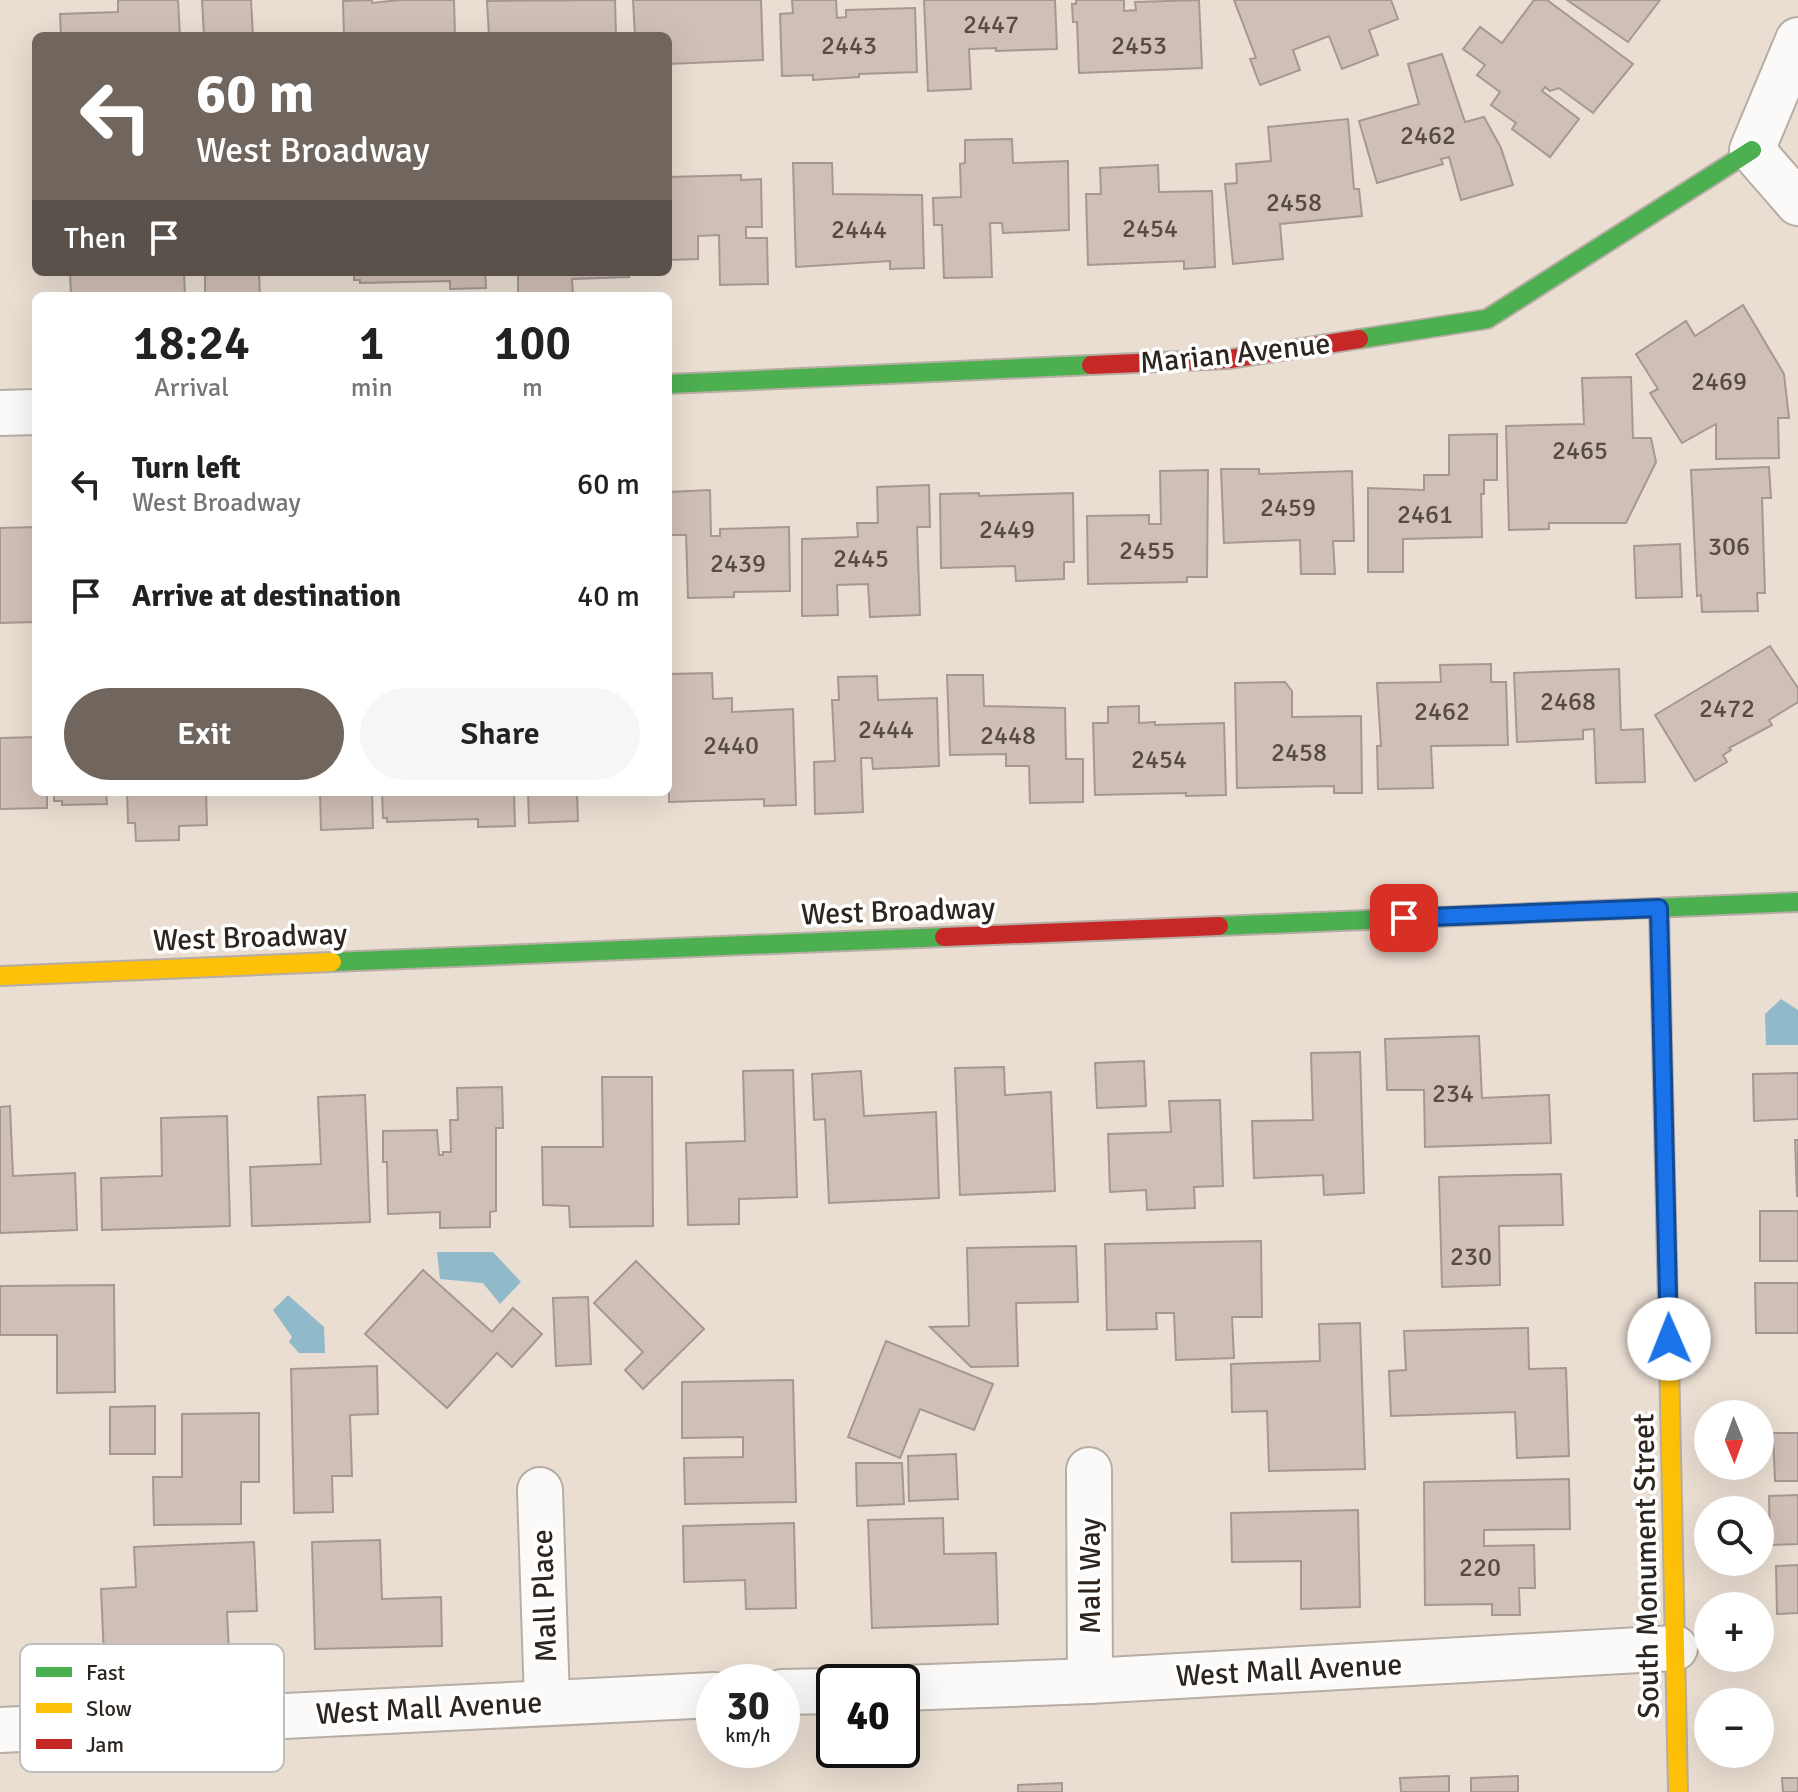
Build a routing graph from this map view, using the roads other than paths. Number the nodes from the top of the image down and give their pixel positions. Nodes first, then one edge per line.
1 (1798, 40) edge
2 (1752, 150) junction
3 (1798, 203) edge
4 (672, 384) edge
5 (32, 412) edge
6 (0, 413) edge
7 (1798, 902) edge
8 (1659, 908) junction
9 (0, 976) edge
10 (1089, 1470) dead end
11 (540, 1490) dead end
12 (1675, 1648) junction
13 (1090, 1681) junction
14 (920, 1687) edge
15 (696, 1696) edge
16 (547, 1701) junction
17 (284, 1715) edge
18 (20, 1729) edge
19 (0, 1730) edge
20 (1678, 1792) edge

1 - 2 street
2 - 3 street
2 - 4 street, Marian Avenue
5 - 6 street
7 - 8 street, West Broadway
8 - 9 street, West Broadway
8 - 12 street, South Monument Street
10 - 13 street, Mall Way
11 - 16 street, Mall Place
12 - 13 street, West Mall Avenue
12 - 20 street, South Monument Street
13 - 14 street, West Mall Avenue
15 - 16 street, West Mall Avenue
16 - 17 street, West Mall Avenue
18 - 19 street, West Mall Avenue

